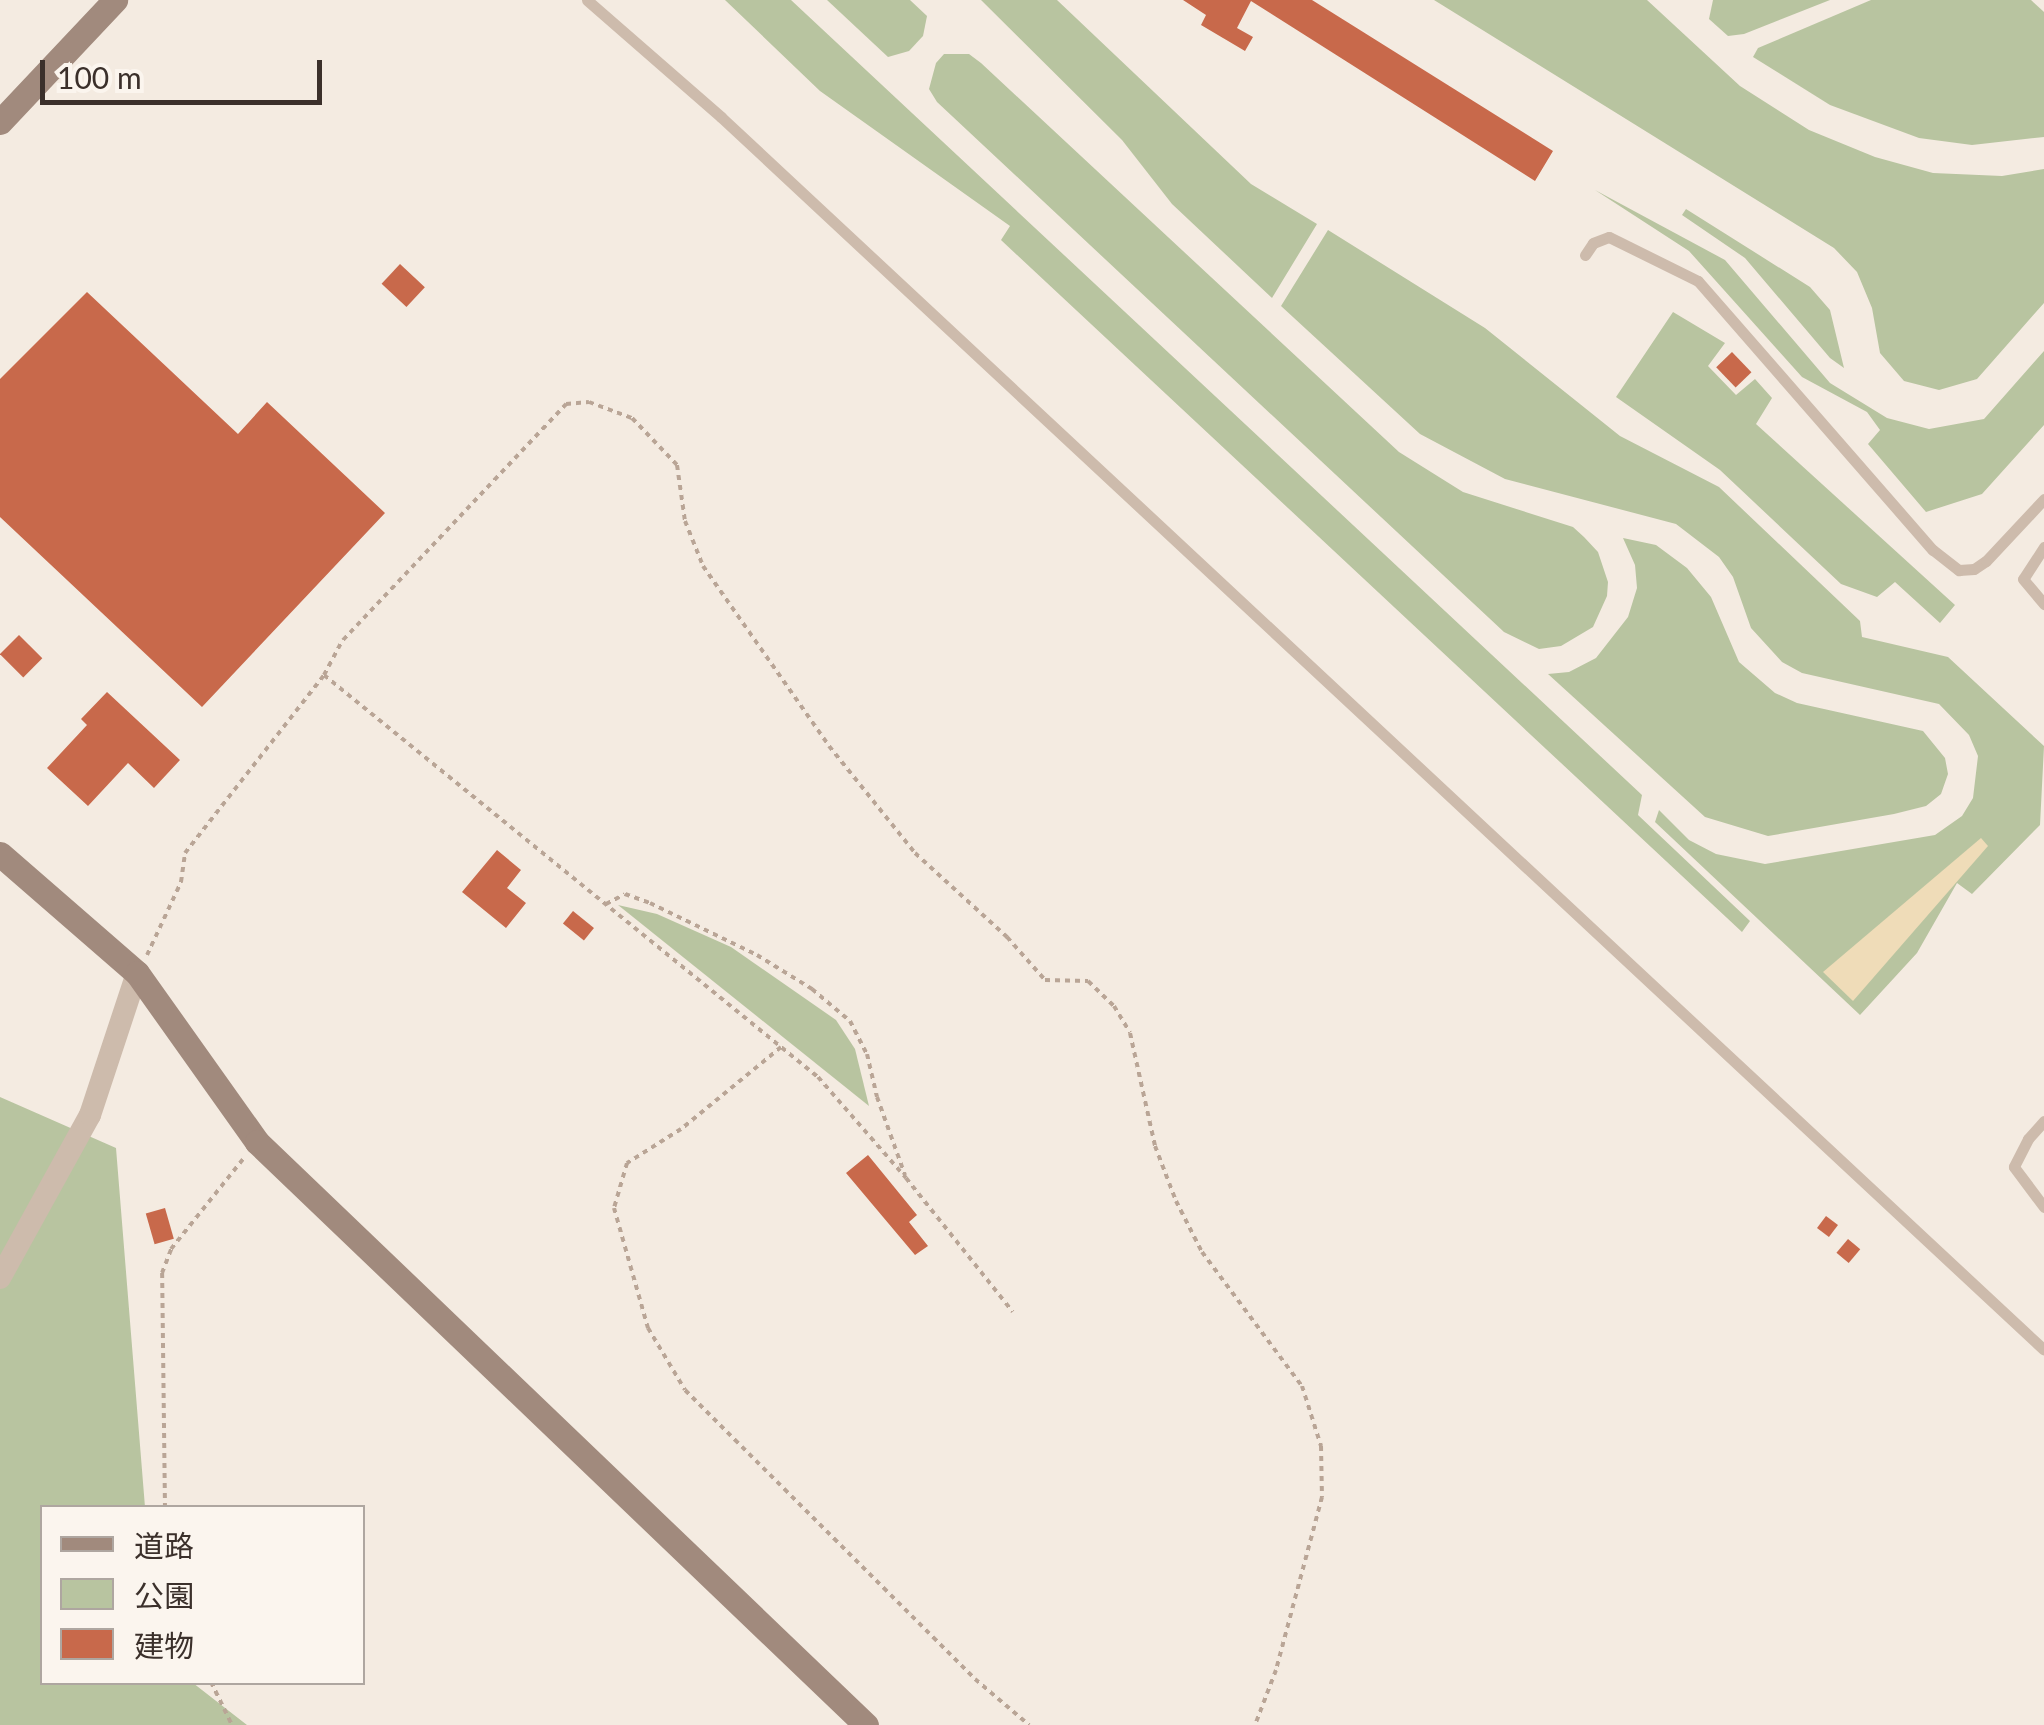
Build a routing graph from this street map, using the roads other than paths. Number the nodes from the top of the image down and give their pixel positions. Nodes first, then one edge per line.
1 (115, 0) edge
2 (587, 0) edge
3 (0, 122) edge
4 (1585, 255) dead end
5 (2044, 499) edge
6 (2044, 547) edge
7 (2044, 604) edge
8 (0, 854) edge
9 (137, 972) junction
10 (2044, 1121) edge
11 (2044, 1207) edge
12 (0, 1278) edge
13 (2044, 1350) edge
14 (866, 1725) edge

1 - 3 street
2 - 13 lane
4 - 5 lane
6 - 7 lane
8 - 9 street
9 - 12 street
9 - 14 street
10 - 11 lane

